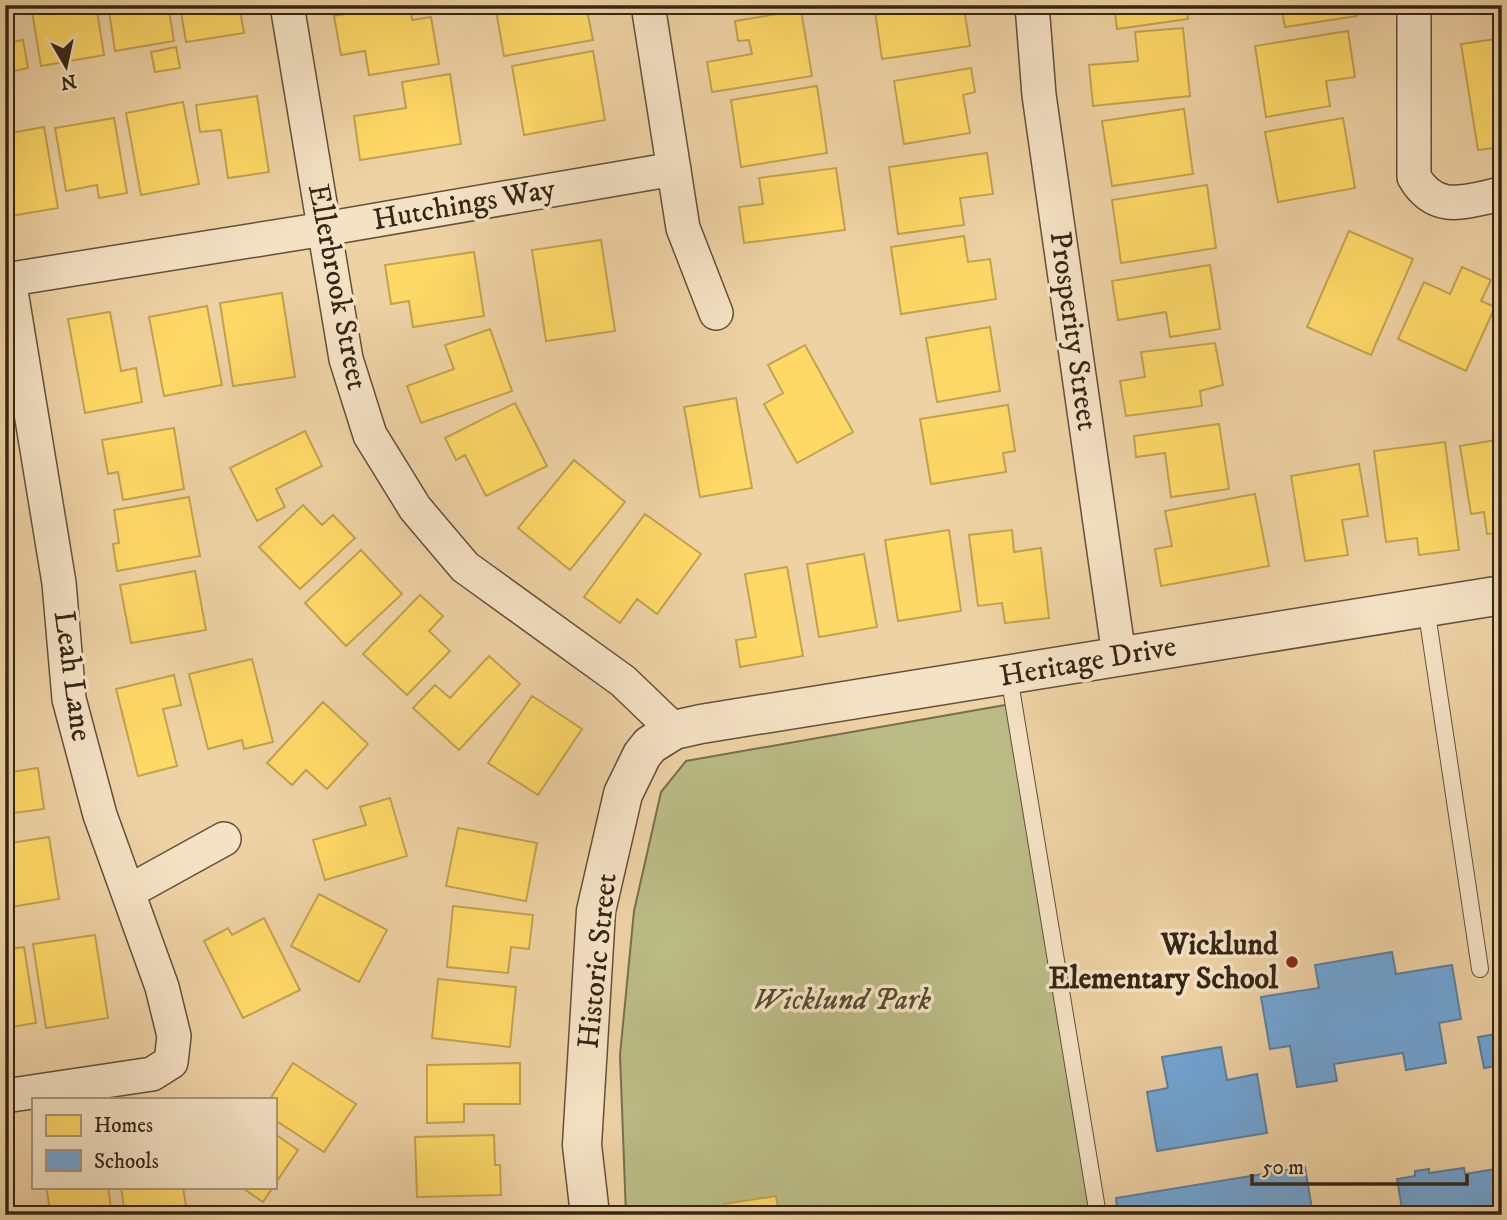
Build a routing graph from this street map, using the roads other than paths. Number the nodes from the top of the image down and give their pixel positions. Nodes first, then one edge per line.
1 (287, 5) edge
2 (648, 5) edge
3 (1032, 5) edge
4 (1414, 5) edge
5 (674, 169) junction
6 (1502, 194) edge
7 (324, 229) junction
8 (7, 279) edge
9 (716, 313) dead end
10 (1502, 595) edge
11 (1426, 607) junction
12 (1119, 656) junction
13 (1009, 676) junction
14 (674, 730) junction
15 (224, 839) dead end
16 (128, 892) junction
17 (1480, 969) dead end
18 (5, 1096) edge
19 (590, 1215) edge
20 (1098, 1215) edge

1 - 7 street, Ellerbrook Street
2 - 5 street
3 - 12 street, Prosperity Street
4 - 6 street
5 - 7 street, Hutchings Way
5 - 9 street
7 - 8 street, Hutchings Way
7 - 14 street, Ellerbrook Street
8 - 16 street, Leah Lane
10 - 11 street, Heritage Drive
11 - 12 street, Heritage Drive
11 - 17 lane
12 - 13 street, Heritage Drive
13 - 14 street, Heritage Drive
13 - 20 lane
14 - 19 street, Historic Street
15 - 16 street
16 - 18 street, Leah Lane

